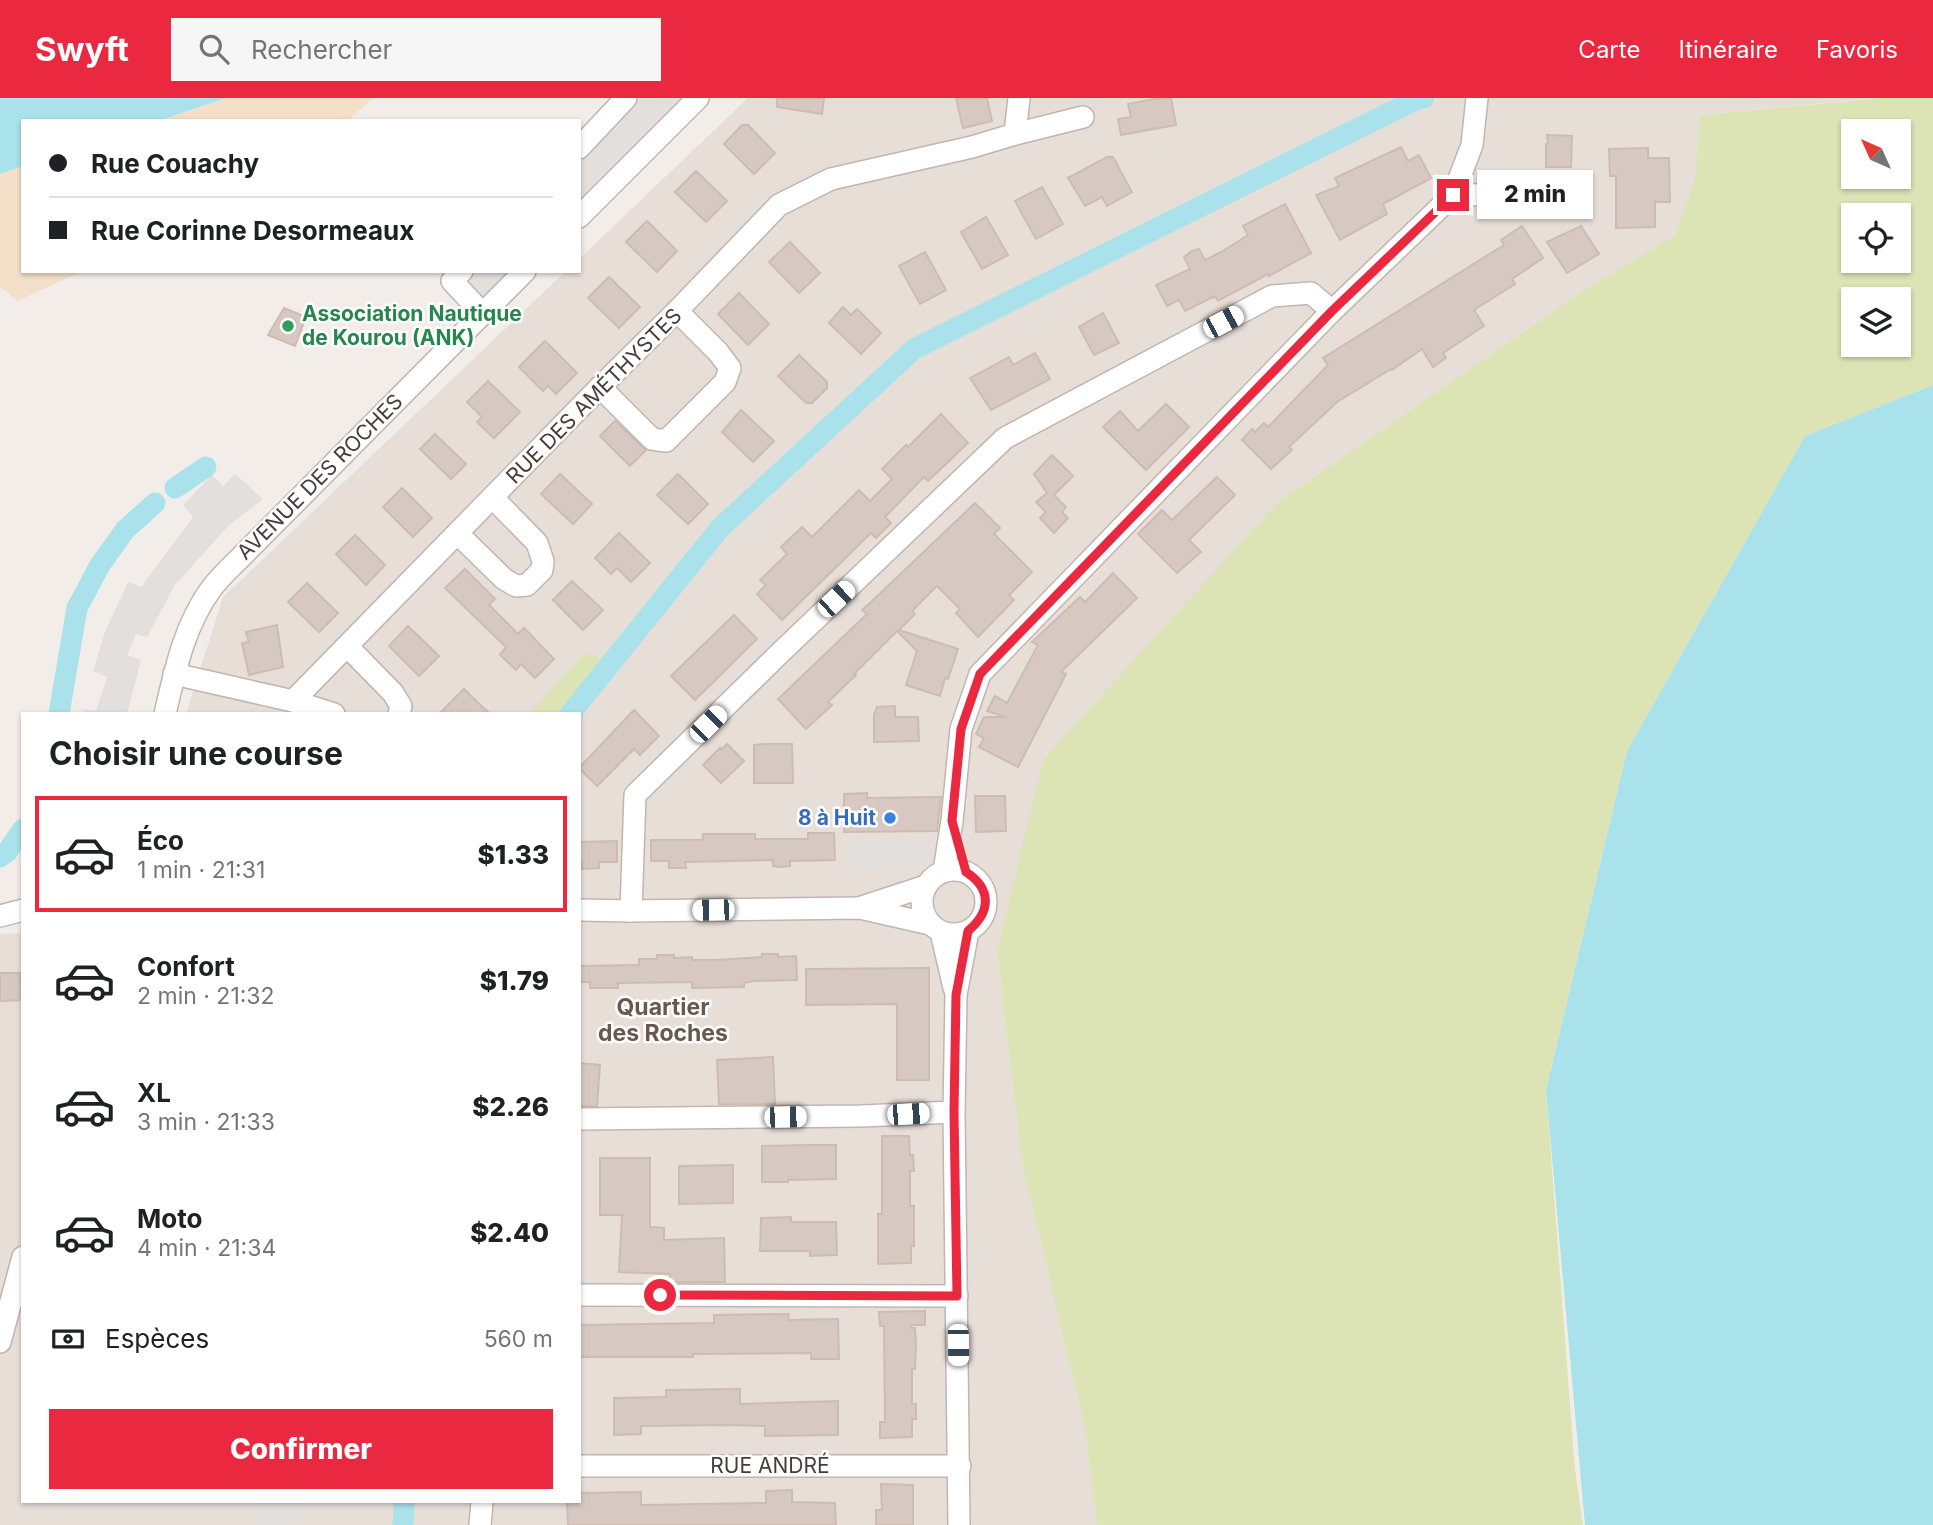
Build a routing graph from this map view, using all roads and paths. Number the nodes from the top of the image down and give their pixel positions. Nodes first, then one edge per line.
1 (626, 98) edge
2 (698, 98) edge
3 (1019, 98) edge
4 (1477, 105) edge
5 (1083, 117) dead end
6 (1015, 135) junction
7 (581, 146) edge
8 (1577, 194) dead end
9 (1453, 195) junction
10 (581, 215) edge
11 (460, 273) edge
12 (523, 273) edge
13 (677, 311) junction
14 (1332, 311) junction
15 (483, 314) junction
16 (600, 387) junction
17 (493, 498) junction
18 (458, 534) junction
19 (347, 646) junction
20 (174, 674) junction
21 (293, 701) junction
22 (165, 712) edge
23 (328, 712) edge
24 (400, 712) edge
25 (952, 821) junction
26 (944, 871) junction
27 (966, 872) junction
28 (926, 886) junction
29 (860, 908) junction
30 (581, 909) edge
31 (21, 911) edge
32 (631, 911) junction
33 (0, 916) edge
34 (935, 928) junction
35 (968, 931) junction
36 (956, 995) junction
37 (954, 1112) junction
38 (581, 1119) edge
39 (21, 1267) edge
40 (581, 1295) edge
41 (957, 1296) junction
42 (9, 1330) edge
43 (581, 1466) edge
44 (960, 1466) junction
45 (482, 1503) edge
46 (480, 1525) edge
47 (959, 1525) edge

1 - 7 street
2 - 10 street
3 - 6 street
4 - 9 street
5 - 6 street, RUE DES AMÉTHYSTES
6 - 13 street, RUE DES AMÉTHYSTES
8 - 9 street
9 - 14 street
11 - 15 street
12 - 15 street, AVENUE DES ROCHES
13 - 16 street, RUE DES AMÉTHYSTES
13 - 16 street
14 - 25 street
14 - 32 street
15 - 20 street, AVENUE DES ROCHES
16 - 17 street, RUE DES AMÉTHYSTES
17 - 18 street, RUE DES AMÉTHYSTES
17 - 18 street
18 - 19 street, RUE DES AMÉTHYSTES
19 - 21 street, RUE DES AMÉTHYSTES
19 - 24 street
20 - 21 street
20 - 22 street, AVENUE DES ROCHES
21 - 23 street
25 - 26 street
25 - 27 street
26 - 27 street
26 - 28 street
27 - 35 street
28 - 29 street
28 - 34 street
29 - 32 street
29 - 34 street
30 - 32 street
31 - 33 street
34 - 35 street
34 - 36 street
35 - 36 street
36 - 37 street
37 - 38 street
37 - 41 street
39 - 42 street
40 - 41 street
41 - 44 street
43 - 44 street, RUE ANDRÉ
44 - 47 street
45 - 46 street

